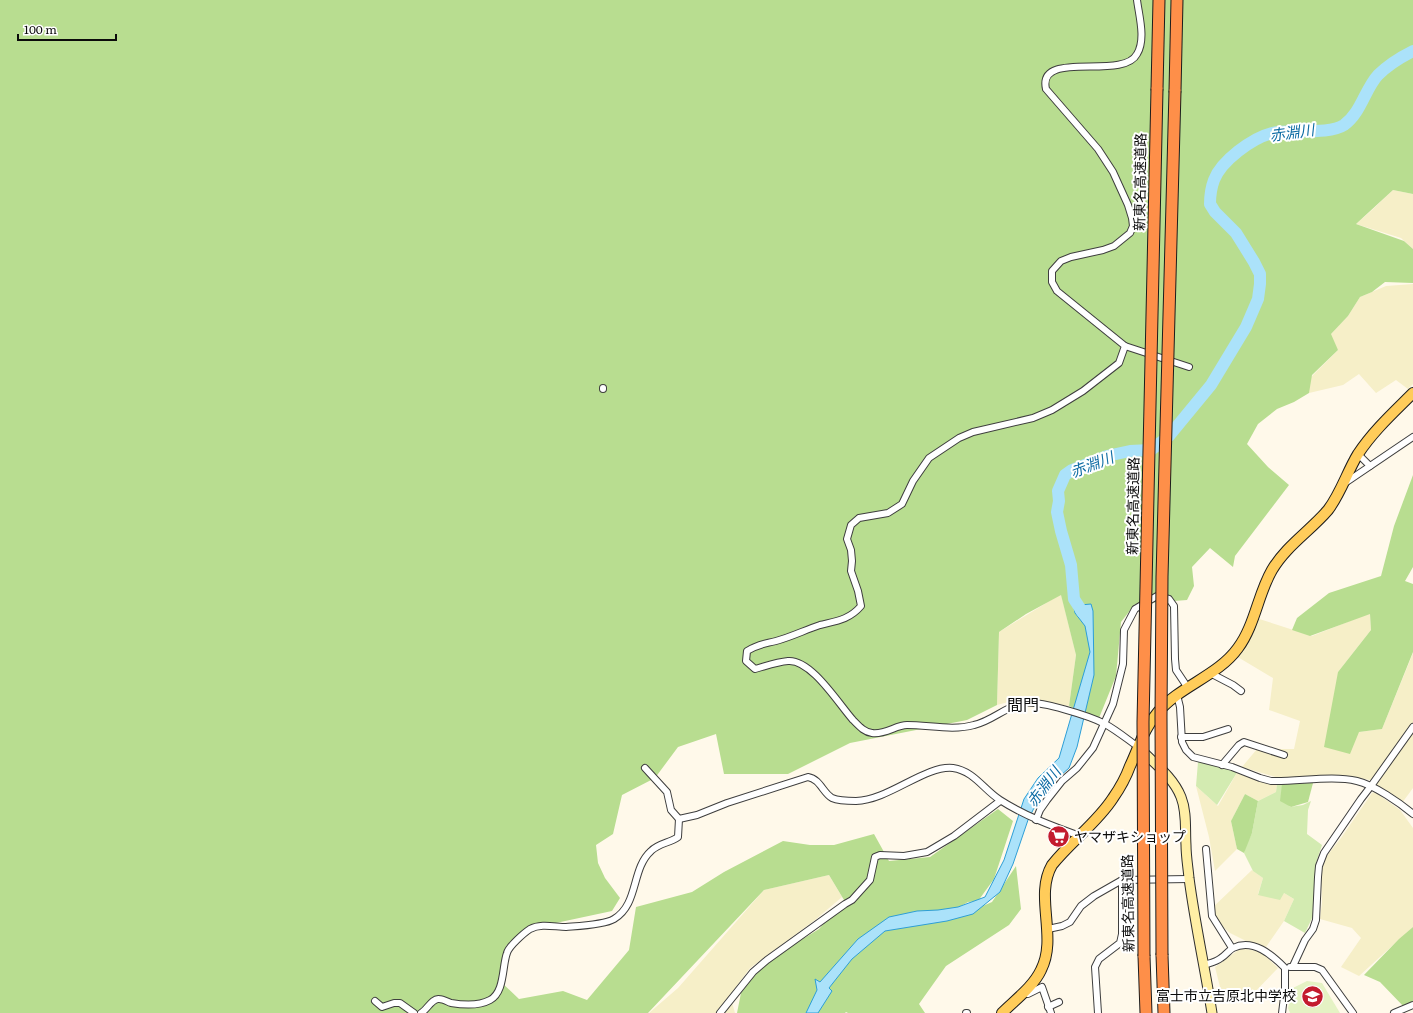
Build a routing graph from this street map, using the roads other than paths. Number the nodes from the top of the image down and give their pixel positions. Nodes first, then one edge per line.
1 (1137, 0) edge
2 (1159, 0) edge
3 (1177, 0) edge
4 (1125, 346) junction
5 (1189, 367) dead end
6 (1413, 393) edge
7 (1413, 437) edge
8 (1358, 454) junction
9 (1370, 466) junction
10 (1344, 484) junction
11 (1210, 673) junction
12 (1188, 688) junction
13 (1241, 691) dead end
14 (1177, 695) junction
15 (1104, 724) junction
16 (1413, 727) edge
17 (1228, 729) dead end
18 (1181, 737) junction
19 (1137, 746) junction
20 (1284, 755) dead end
21 (1222, 765) junction
22 (645, 768) dead end
23 (1372, 786) junction
24 (1000, 801) junction
25 (1413, 814) edge
26 (1034, 818) junction
27 (680, 819) junction
28 (1080, 836) junction
29 (1206, 849) dead end
30 (1190, 879) junction
31 (1122, 880) junction
32 (1048, 929) junction
33 (1232, 948) junction
34 (1204, 965) junction
35 (1293, 966) junction
36 (1285, 968) junction
37 (1024, 992) junction
38 (375, 1001) dead end
39 (1059, 1002) dead end
40 (1413, 1005) edge
41 (1049, 1010) edge
42 (1404, 1011) edge
43 (414, 1013) edge
44 (421, 1013) edge
45 (720, 1013) edge
46 (1002, 1013) edge
47 (1098, 1013) edge
48 (1146, 1013) edge
49 (1164, 1013) edge
50 (1212, 1013) edge
51 (1282, 1013) edge
52 (1353, 1013) edge
53 (1394, 1013) edge

1 - 4 street
2 - 48 highway, 新東名高速道路, bridge
3 - 49 highway, bridge
4 - 5 street
4 - 15 street
6 - 8 main road
7 - 9 street
8 - 9 street
8 - 10 main road
9 - 10 street
10 - 11 main road
11 - 12 main road
11 - 13 street
12 - 14 main road
12 - 15 street
14 - 18 street
14 - 19 main road
15 - 19 street
15 - 26 street
16 - 23 street
17 - 18 street
18 - 21 street
19 - 28 main road
19 - 30 street
20 - 21 street
21 - 23 street
22 - 27 street
23 - 25 street
23 - 35 street
24 - 26 street
24 - 27 street
24 - 45 street
26 - 28 street
27 - 44 street
28 - 32 main road
29 - 33 street
30 - 31 street
30 - 34 street
31 - 32 street
31 - 47 street
32 - 37 main road
33 - 34 street
33 - 36 street
34 - 50 street
35 - 36 street
35 - 52 street
36 - 51 street
37 - 41 street
37 - 46 main road
38 - 43 street
39 - 41 street
40 - 42 street
42 - 53 street

